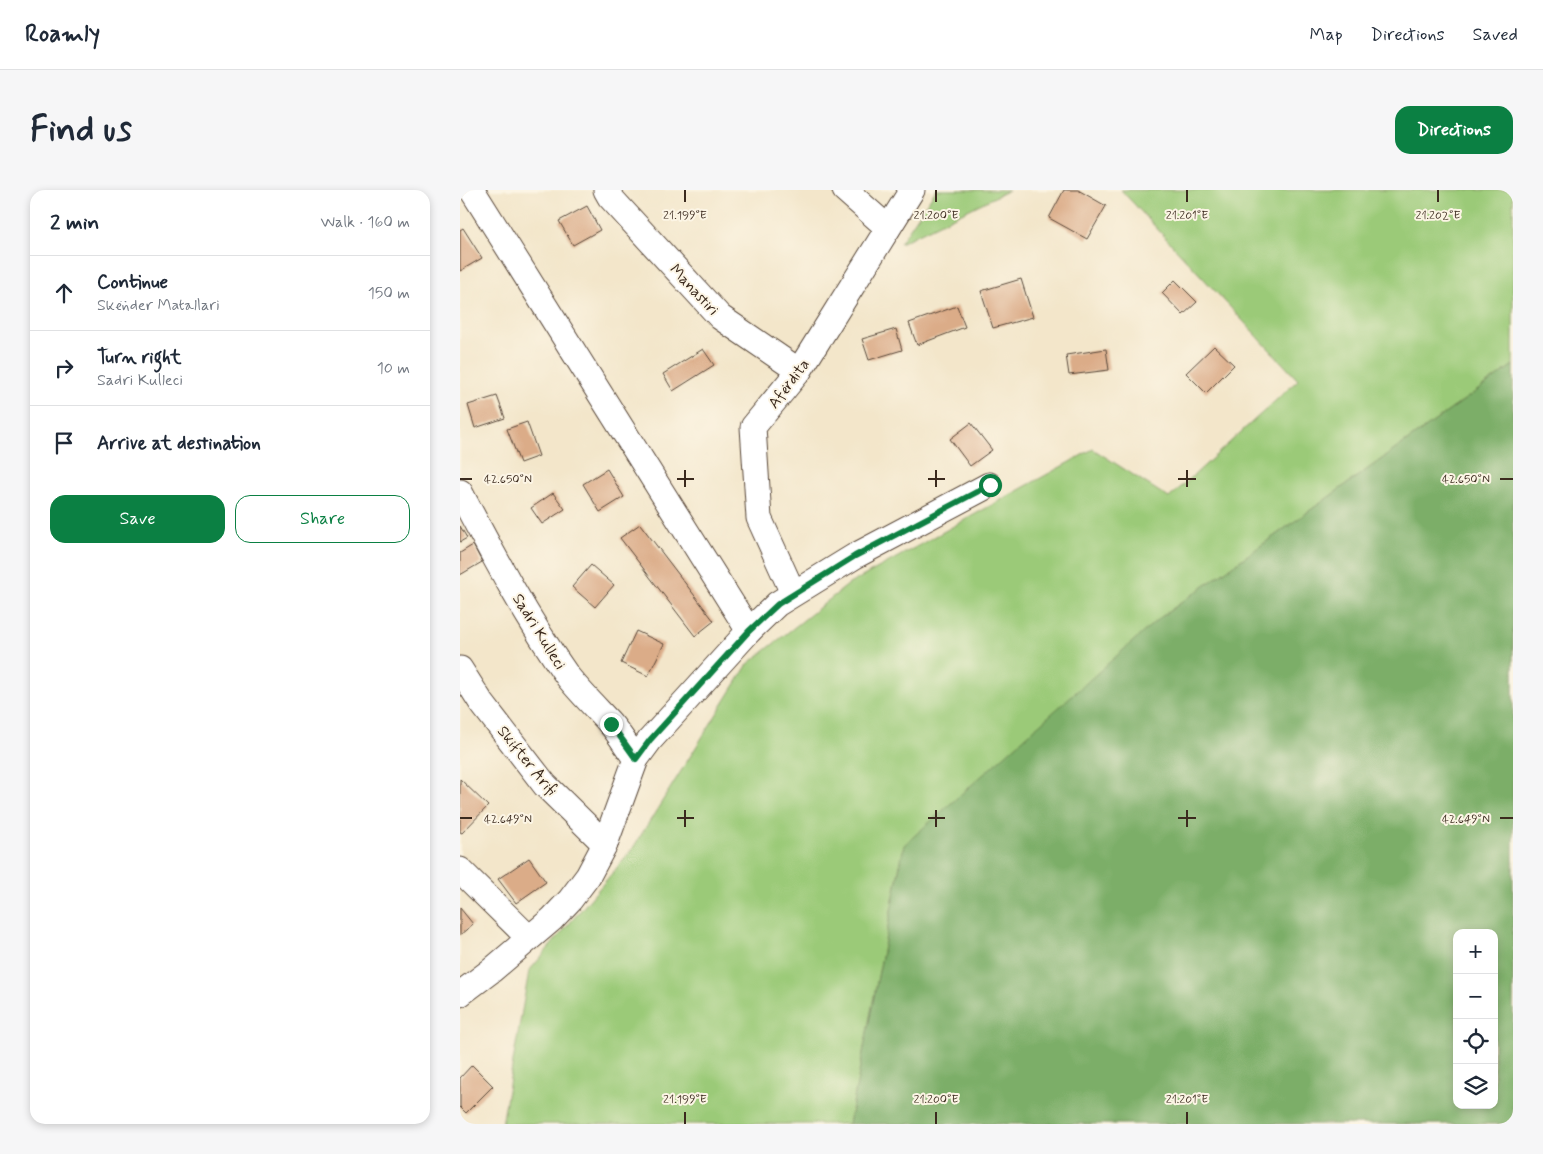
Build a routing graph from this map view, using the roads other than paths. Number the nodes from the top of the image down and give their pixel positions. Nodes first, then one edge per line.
1 (472, 190) edge
2 (606, 190) edge
3 (845, 190) edge
4 (912, 190) edge
5 (888, 228) junction
6 (799, 370) junction
7 (990, 485) dead end
8 (460, 492) edge
9 (792, 593) junction
10 (749, 631) junction
11 (460, 669) edge
12 (636, 759) junction
13 (605, 844) junction
14 (460, 870) edge
15 (529, 938) junction
16 (460, 994) edge

1 - 10 street
2 - 6 street, Manastiri
3 - 5 street
4 - 5 street, Afërdita
5 - 6 street, Afërdita
6 - 9 street, Afërdita
7 - 9 street
8 - 12 street, Sadri Kulleci
9 - 10 street
10 - 12 street
11 - 13 street, Skifter Arifi
12 - 13 street
13 - 15 street
14 - 15 street
15 - 16 street

